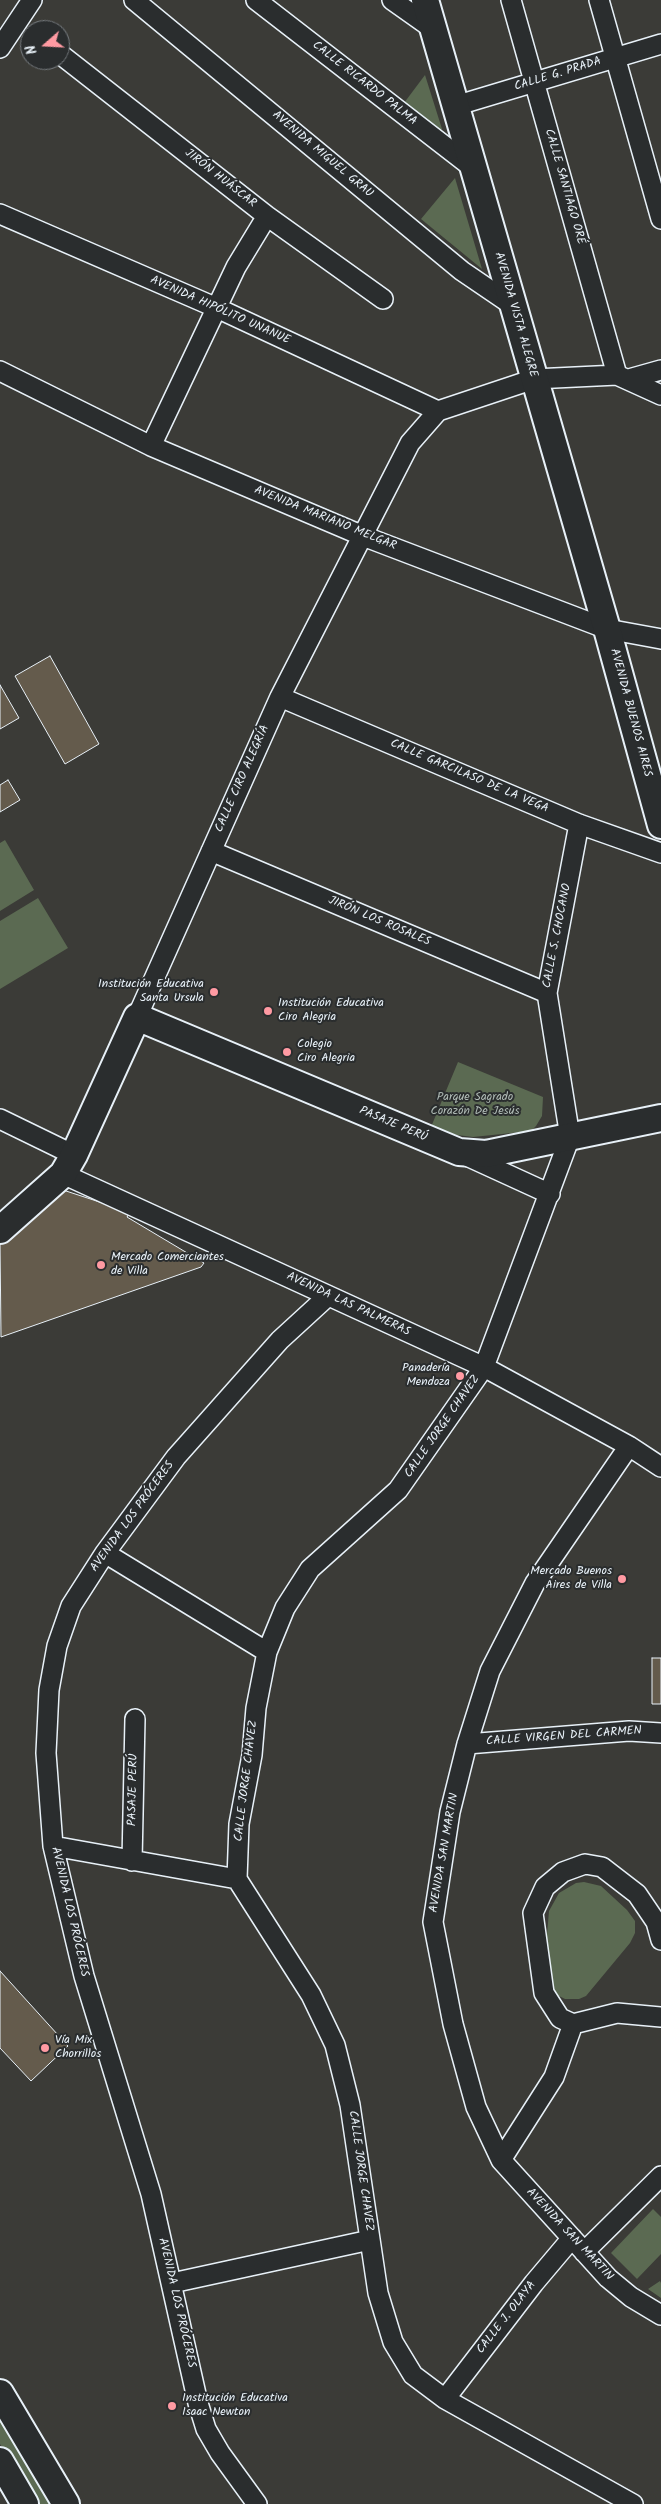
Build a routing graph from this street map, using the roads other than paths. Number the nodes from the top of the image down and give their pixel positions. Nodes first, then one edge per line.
1 (32, 0) edge
2 (134, 0) edge
3 (256, 0) edge
4 (392, 0) edge
5 (425, 0) edge
6 (511, 0) edge
7 (598, 0) edge
8 (26, 20) edge
9 (20, 29) edge
10 (434, 29) junction
11 (1, 44) edge
12 (661, 44) edge
13 (615, 58) junction
14 (70, 62) edge
15 (534, 82) junction
16 (455, 106) junction
17 (473, 168) junction
18 (0, 214) edge
19 (267, 216) junction
20 (661, 219) edge
21 (384, 299) dead end
22 (512, 305) junction
23 (217, 308) junction
24 (661, 370) edge
25 (0, 371) edge
26 (623, 377) junction
27 (534, 379) junction
28 (661, 395) edge
29 (438, 411) junction
30 (151, 446) junction
31 (363, 536) junction
32 (607, 629) junction
33 (661, 640) edge
34 (280, 697) junction
35 (579, 824) junction
36 (661, 825) edge
37 (211, 852) junction
38 (661, 853) edge
39 (547, 993) junction
40 (137, 1017) junction
41 (661, 1118) edge
42 (0, 1119) edge
43 (570, 1137) junction
44 (458, 1152) junction
45 (69, 1165) junction
46 (550, 1194) junction
47 (0, 1230) edge
48 (328, 1296) junction
49 (484, 1367) junction
50 (629, 1446) junction
51 (661, 1467) edge
52 (105, 1553) junction
53 (267, 1652) junction
54 (135, 1719) dead end
55 (661, 1733) edge
56 (466, 1744) junction
57 (53, 1846) junction
58 (132, 1860) junction
59 (237, 1879) junction
60 (661, 1940) edge
61 (661, 2017) edge
62 (573, 2024) junction
63 (501, 2160) junction
64 (661, 2176) edge
65 (370, 2240) junction
66 (578, 2245) junction
67 (172, 2282) junction
68 (661, 2315) edge
69 (0, 2393) edge
70 (445, 2399) junction
71 (0, 2461) edge
72 (25, 2504) edge
73 (66, 2504) edge
74 (257, 2504) edge
75 (633, 2504) edge

1 - 8 street
2 - 22 street, AVENIDA MIGUEL GRAU
3 - 17 street, CALLE RICARDO PALMA
4 - 10 street
5 - 10 street, AVENIDA VISTA ALEGRE
6 - 15 street, CALLE SANTIAGO ORÉ
7 - 13 street
9 - 11 street
10 - 16 street, AVENIDA VISTA ALEGRE
12 - 13 street, CALLE G. PRADA
13 - 15 street, CALLE G. PRADA
13 - 20 street
14 - 19 street, JIRÓN HUÁSCAR
15 - 16 street, CALLE G. PRADA
15 - 26 street, CALLE SANTIAGO ORÉ
16 - 17 street, AVENIDA VISTA ALEGRE
17 - 22 street, AVENIDA VISTA ALEGRE
18 - 23 street, AVENIDA HIPÓLITO UNANUE
19 - 21 street, JIRÓN HUÁSCAR
19 - 23 street
22 - 27 street, AVENIDA VISTA ALEGRE
23 - 29 street, AVENIDA HIPÓLITO UNANUE
23 - 30 street
24 - 26 street
25 - 30 street, AVENIDA MARIANO MELGAR
26 - 27 street
26 - 28 street
27 - 29 street
27 - 32 street, AVENIDA VISTA ALEGRE
29 - 31 street, CALLE CIRO ALEGRÍA
30 - 31 street, AVENIDA MARIANO MELGAR
31 - 32 street, AVENIDA MARIANO MELGAR
31 - 34 street, CALLE CIRO ALEGRÍA
32 - 33 street, AVENIDA MARIANO MELGAR
32 - 36 street, AVENIDA BUENOS AIRES
34 - 35 street, CALLE GARCILASO DE LA VEGA
34 - 37 street, CALLE CIRO ALEGRÍA
35 - 38 street, CALLE GARCILASO DE LA VEGA
35 - 39 street, CALLE S. CHOCANO
37 - 39 street, JIRÓN LOS ROSALES
37 - 40 street, CALLE CIRO ALEGRÍA
39 - 43 street, CALLE S. CHOCANO
40 - 44 street, PASAJE PERÚ
40 - 45 street, CALLE CIRO ALEGRÍA
41 - 43 street, PASAJE PERÚ
42 - 45 street, AVENIDA LAS PALMERAS
43 - 44 street, PASAJE PERÚ
43 - 46 street, CALLE JORGE CHAVEZ
44 - 46 street
45 - 47 street, CALLE CIRO ALEGRÍA
45 - 48 street, AVENIDA LAS PALMERAS
46 - 49 street, CALLE JORGE CHAVEZ
48 - 49 street, AVENIDA LAS PALMERAS
48 - 52 street, AVENIDA LOS PRÓCERES
49 - 50 street, AVENIDA LAS PALMERAS
49 - 53 street, CALLE JORGE CHAVEZ
50 - 51 street, AVENIDA LAS PALMERAS
50 - 56 street, AVENIDA SAN MARTIN
52 - 53 street
52 - 57 street, AVENIDA LOS PRÓCERES
53 - 59 street, CALLE JORGE CHAVEZ
54 - 58 street, PASAJE PERÚ
55 - 56 street, CALLE VIRGEN DEL CARMEN
56 - 63 street, AVENIDA SAN MARTIN
57 - 58 street
57 - 67 street, AVENIDA LOS PRÓCERES
58 - 59 street
59 - 65 street, CALLE JORGE CHAVEZ
60 - 62 street
61 - 62 street
62 - 63 street
63 - 66 street, AVENIDA SAN MARTIN
64 - 66 street, CALLE J. OLAYA
65 - 67 street
65 - 70 street, CALLE JORGE CHAVEZ
66 - 68 street, AVENIDA SAN MARTIN
66 - 70 street, CALLE J. OLAYA
67 - 74 street, AVENIDA LOS PRÓCERES
69 - 73 street
70 - 75 street, CALLE JORGE CHAVEZ
71 - 72 street

